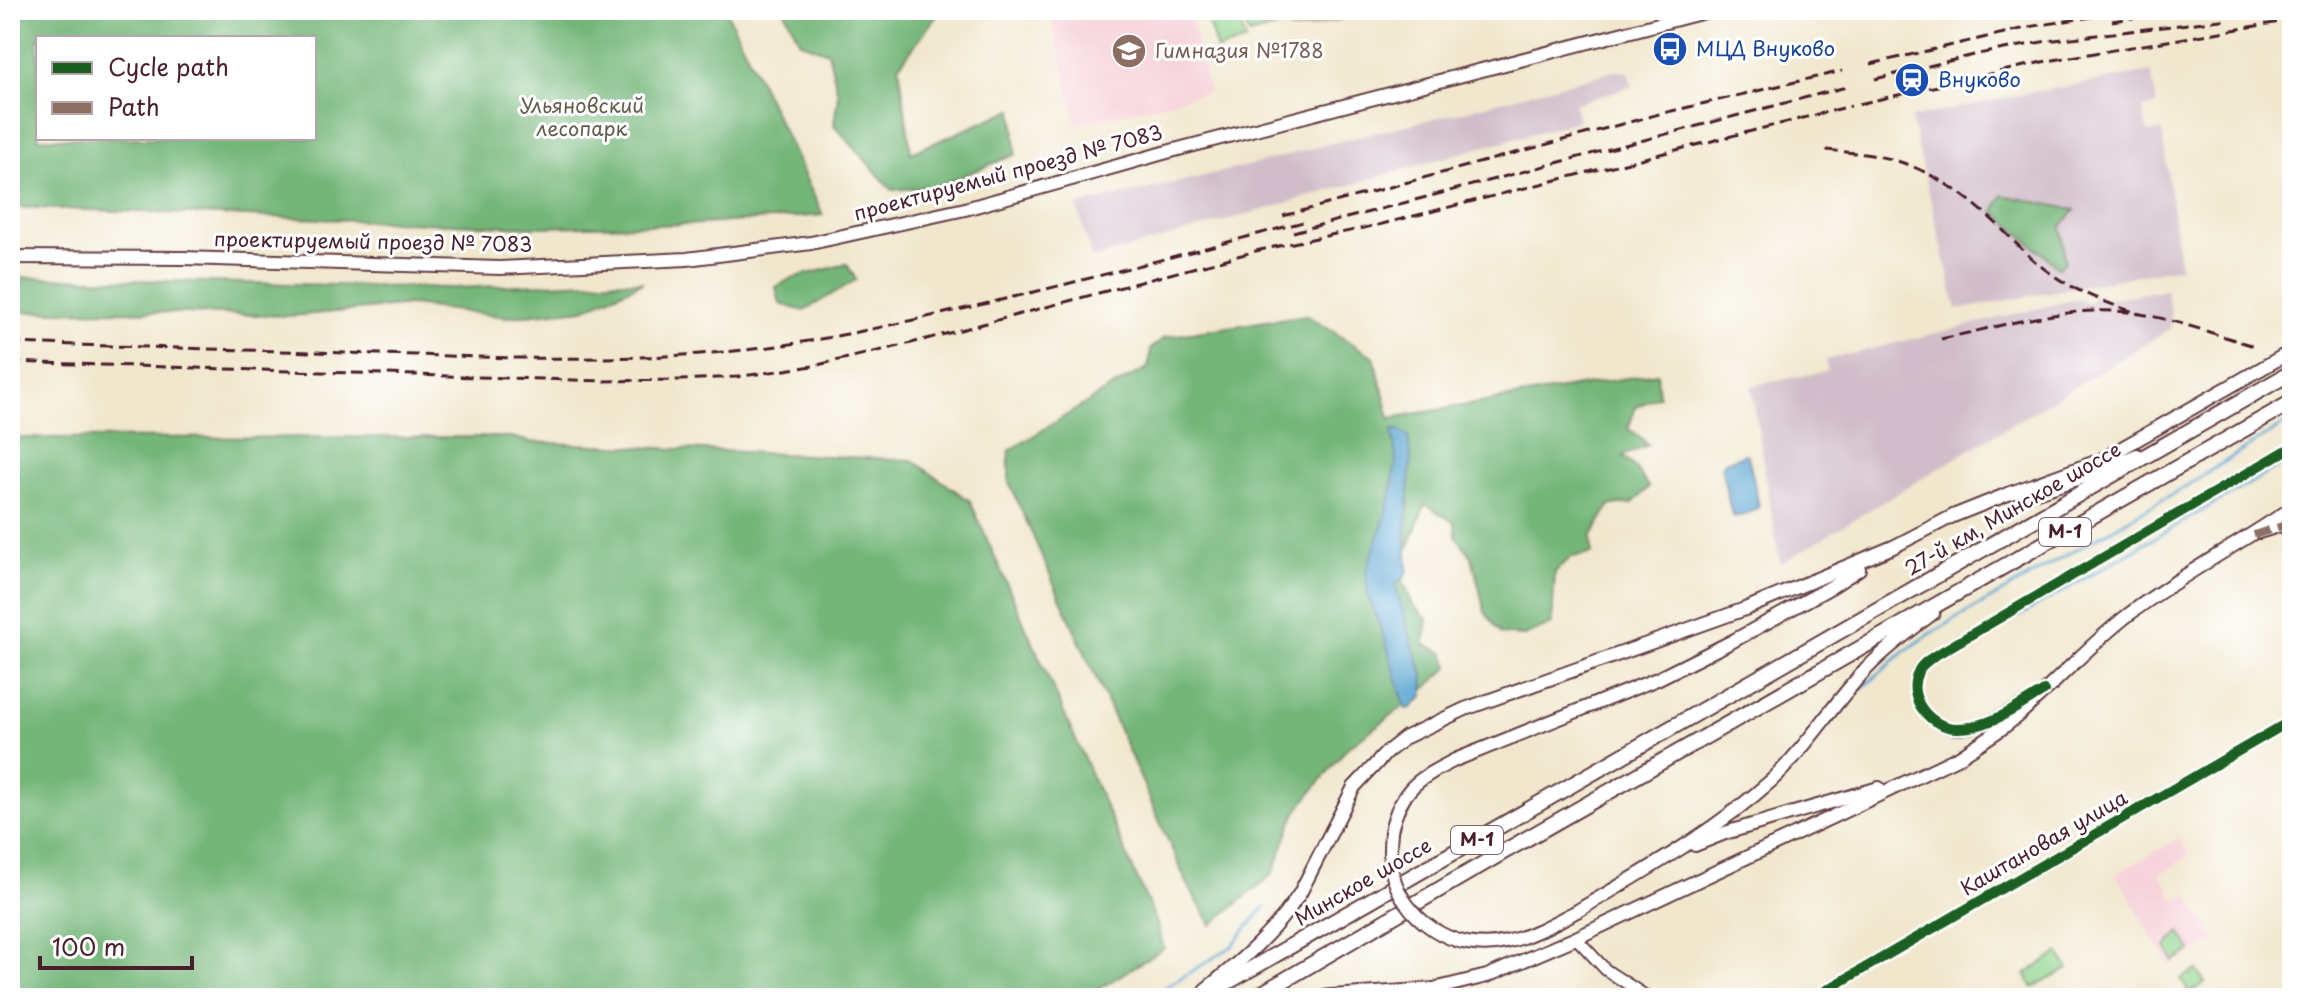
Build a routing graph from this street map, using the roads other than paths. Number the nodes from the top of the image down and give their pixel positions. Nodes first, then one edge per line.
1 (1712, 10) edge
2 (10, 257) edge
3 (2292, 351) edge
4 (2292, 372) edge
5 (2292, 402) edge
6 (2180, 436) junction
7 (2292, 447) edge
8 (1972, 509) junction
9 (2292, 511) edge
10 (2292, 523) edge
11 (2254, 535) junction
12 (1893, 547) junction
13 (1971, 585) junction
14 (1754, 681) joint
15 (2044, 691) junction
16 (2292, 720) edge
17 (1926, 773) junction
18 (1673, 854) junction
19 (1576, 938) junction
20 (1197, 998) edge
21 (1254, 998) edge
22 (1303, 998) edge
23 (1649, 998) edge
24 (1813, 998) edge

1 - 2 main road, проектируемый проезд № 7083
3 - 8 main road
4 - 6 highway, 27-й км, Минское шоссе / М-1
5 - 13 highway, М-1
6 - 8 main road
6 - 14 highway, 27-й км, Минское шоссе / М-1
7 - 15 street
8 - 12 main road
9 - 11 main road
10 - 11 street
11 - 15 main road
12 - 18 main road, bridge
12 - 20 main road
13 - 18 main road
13 - 21 highway, М-1
14 - 20 highway, Минское шоссе / М-1
15 - 17 main road
16 - 24 street, Каштановая улица
17 - 18 main road
17 - 19 main road
19 - 22 main road
19 - 23 street

